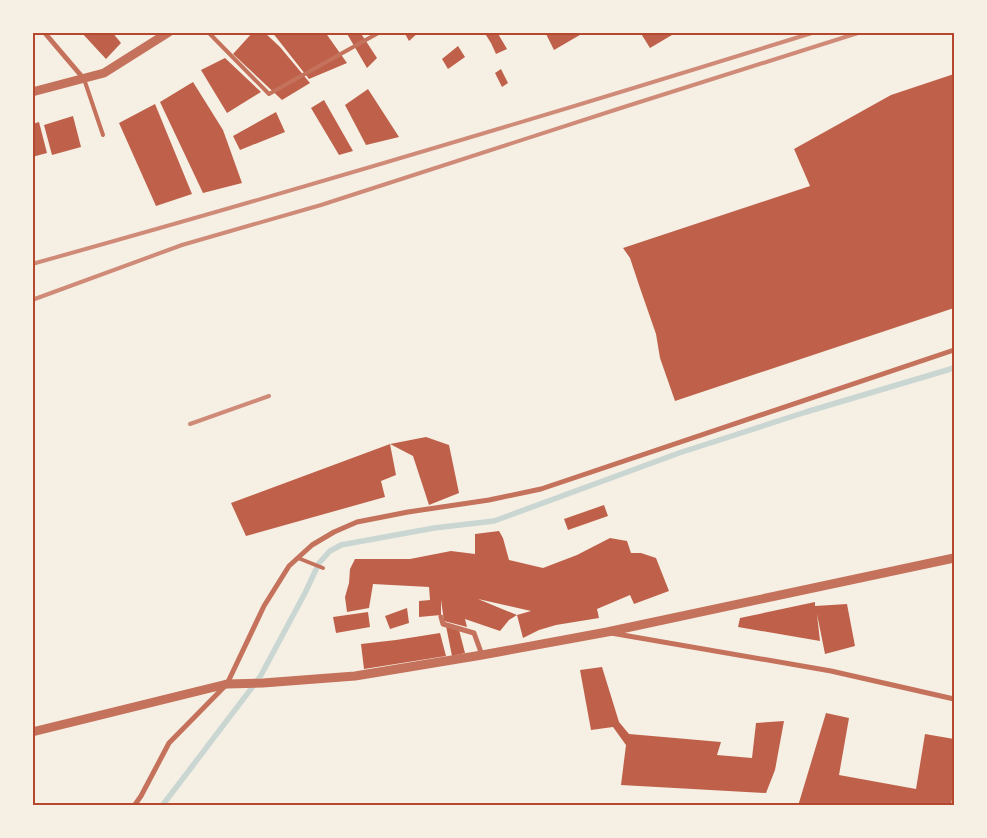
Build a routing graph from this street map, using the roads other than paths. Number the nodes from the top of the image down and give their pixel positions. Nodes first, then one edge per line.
1 (44, 32) edge
2 (169, 32) edge
3 (208, 32) edge
4 (380, 32) edge
5 (84, 79) junction
6 (32, 92) edge
7 (103, 135) dead end
8 (954, 350) edge
9 (298, 558) junction
10 (954, 558) edge
11 (323, 568) dead end
12 (441, 616) dead end
13 (607, 632) junction
14 (482, 654) junction
15 (227, 684) junction
16 (954, 699) edge
17 (32, 732) edge
18 (134, 806) edge

1 - 5 street
2 - 5 street
3 - 4 lane
5 - 6 street
5 - 7 lane
8 - 9 street
9 - 11 lane
9 - 15 street
10 - 13 street
12 - 14 street
13 - 14 street
13 - 16 street
14 - 15 street
15 - 17 street
15 - 18 street

